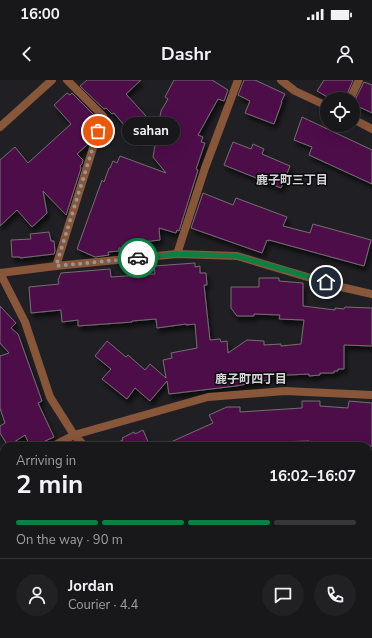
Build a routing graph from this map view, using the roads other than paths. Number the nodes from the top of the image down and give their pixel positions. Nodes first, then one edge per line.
1 (52, 80) edge
2 (67, 80) edge
3 (238, 80) edge
4 (281, 80) edge
5 (359, 80) edge
6 (353, 92) edge
7 (320, 103) edge
8 (360, 123) edge
9 (0, 127) edge
10 (372, 129) edge
11 (177, 254) junction
12 (56, 266) junction
13 (0, 273) edge
14 (372, 294) edge
15 (372, 395) edge
16 (74, 435) junction
17 (61, 442) edge
18 (81, 442) edge

1 - 9 street
2 - 12 street
3 - 11 street
4 - 7 street
5 - 6 street
8 - 10 street
11 - 12 street
11 - 14 street
12 - 13 street
13 - 16 street
15 - 16 street
16 - 17 street
16 - 18 street

